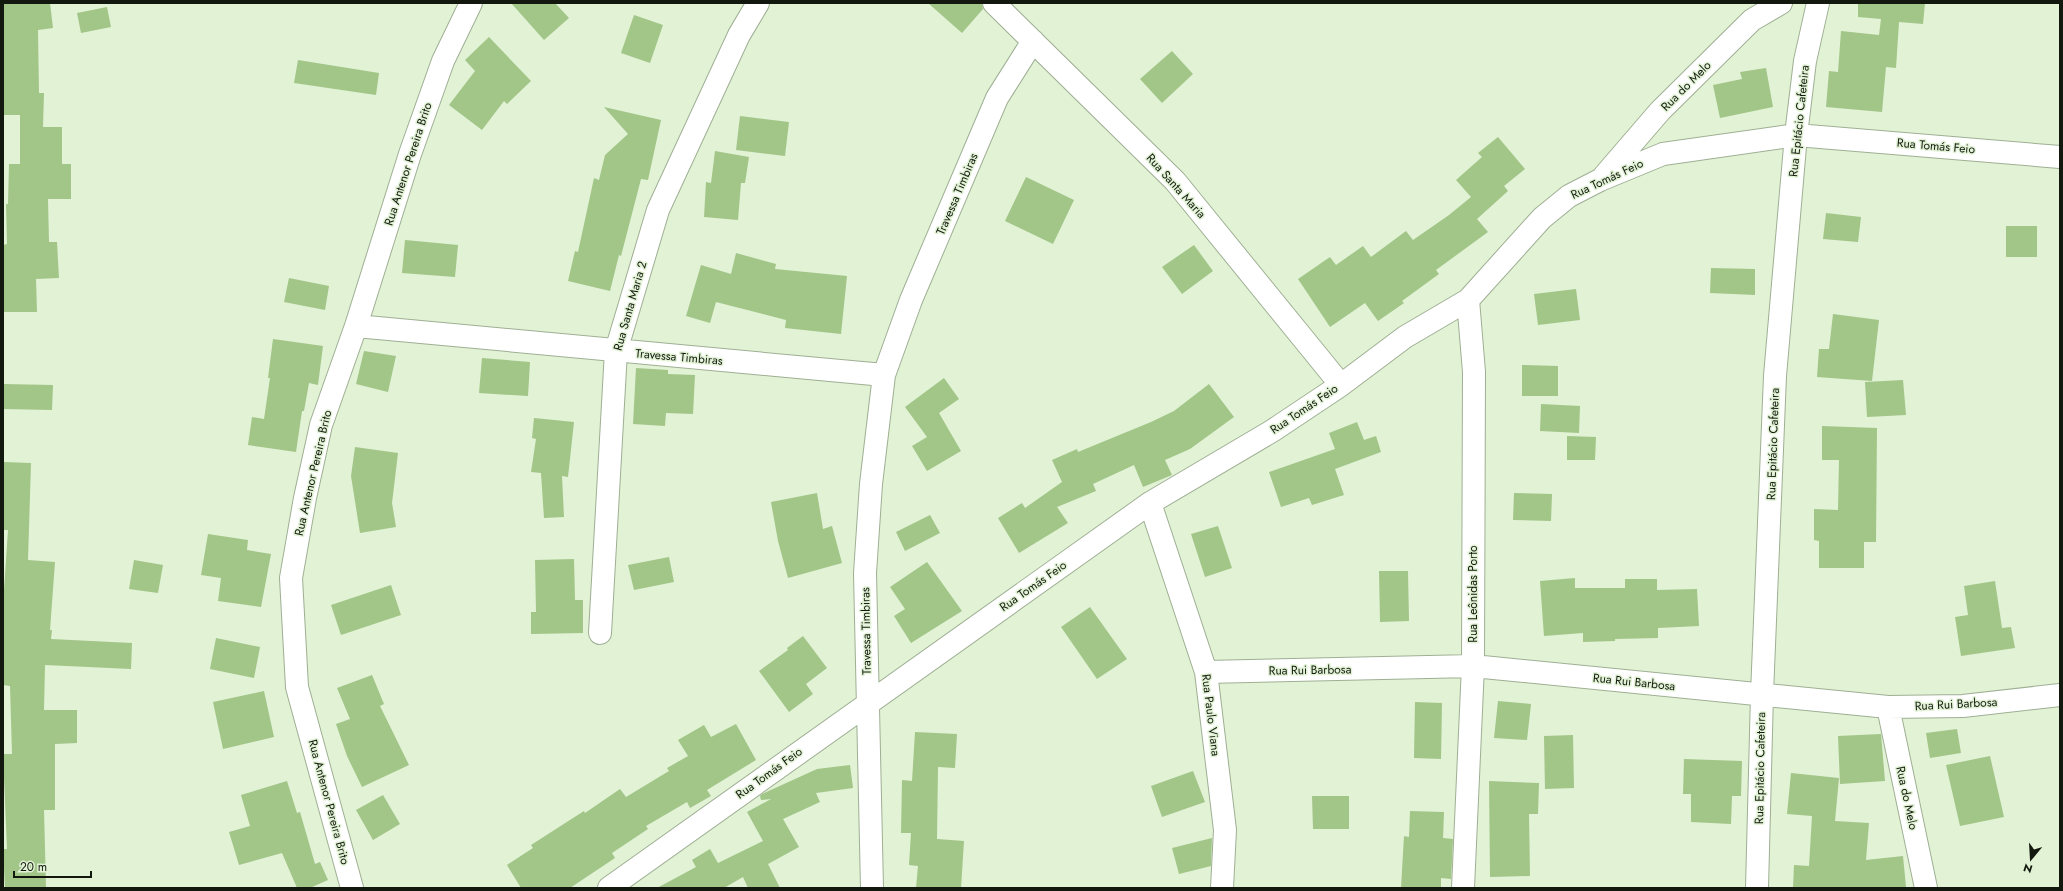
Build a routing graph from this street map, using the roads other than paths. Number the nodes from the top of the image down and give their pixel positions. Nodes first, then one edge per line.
1 (471, 3) edge
2 (758, 3) edge
3 (994, 3) edge
4 (1781, 3) edge
5 (1818, 3) edge
6 (1033, 41) junction
7 (1796, 135) junction
8 (2060, 157) edge
9 (1600, 180) junction
10 (1468, 300) junction
11 (356, 326) junction
12 (616, 351) junction
13 (884, 375) junction
14 (1341, 385) junction
15 (1150, 503) junction
16 (600, 633) dead end
17 (1473, 666) junction
18 (1206, 672) junction
19 (1762, 694) junction
20 (2060, 695) edge
21 (868, 702) junction
22 (1888, 707) junction
23 (352, 888) edge
24 (609, 888) edge
25 (872, 888) edge
26 (1222, 888) edge
27 (1463, 888) edge
28 (1757, 888) edge
29 (1926, 888) edge

1 - 11 street, Rua Antenor Pereira Brito
2 - 12 street, Rua Santa Maria 2
3 - 6 street, Rua Santa Maria
4 - 9 street, Rua do Melo
5 - 7 street, Rua Epitácio Cafeteira
6 - 13 street, Travessa Timbiras
6 - 14 street, Rua Santa Maria
7 - 8 street, Rua Tomás Feio
7 - 9 street, Rua Tomás Feio
7 - 19 street, Rua Epitácio Cafeteira
9 - 10 street, Rua Tomás Feio
10 - 14 street, Rua Tomás Feio
10 - 17 street, Rua Leônidas Porto
11 - 12 street, Travessa Timbiras
11 - 23 street, Rua Antenor Pereira Brito
12 - 13 street, Travessa Timbiras
12 - 16 street, Rua Santa Maria 2
13 - 21 street, Travessa Timbiras
14 - 15 street, Rua Tomás Feio
15 - 18 street, Rua Paulo Viana
15 - 21 street, Rua Tomás Feio
17 - 18 street, Rua Rui Barbosa
17 - 19 street, Rua Rui Barbosa
17 - 27 street, Rua Leônidas Porto
18 - 26 street, Rua Paulo Viana
19 - 22 street, Rua Rui Barbosa
19 - 28 street, Rua Epitácio Cafeteira
20 - 22 street, Rua Rui Barbosa
21 - 24 street, Rua Tomás Feio
21 - 25 street, Travessa Timbiras
22 - 29 street, Rua do Melo

